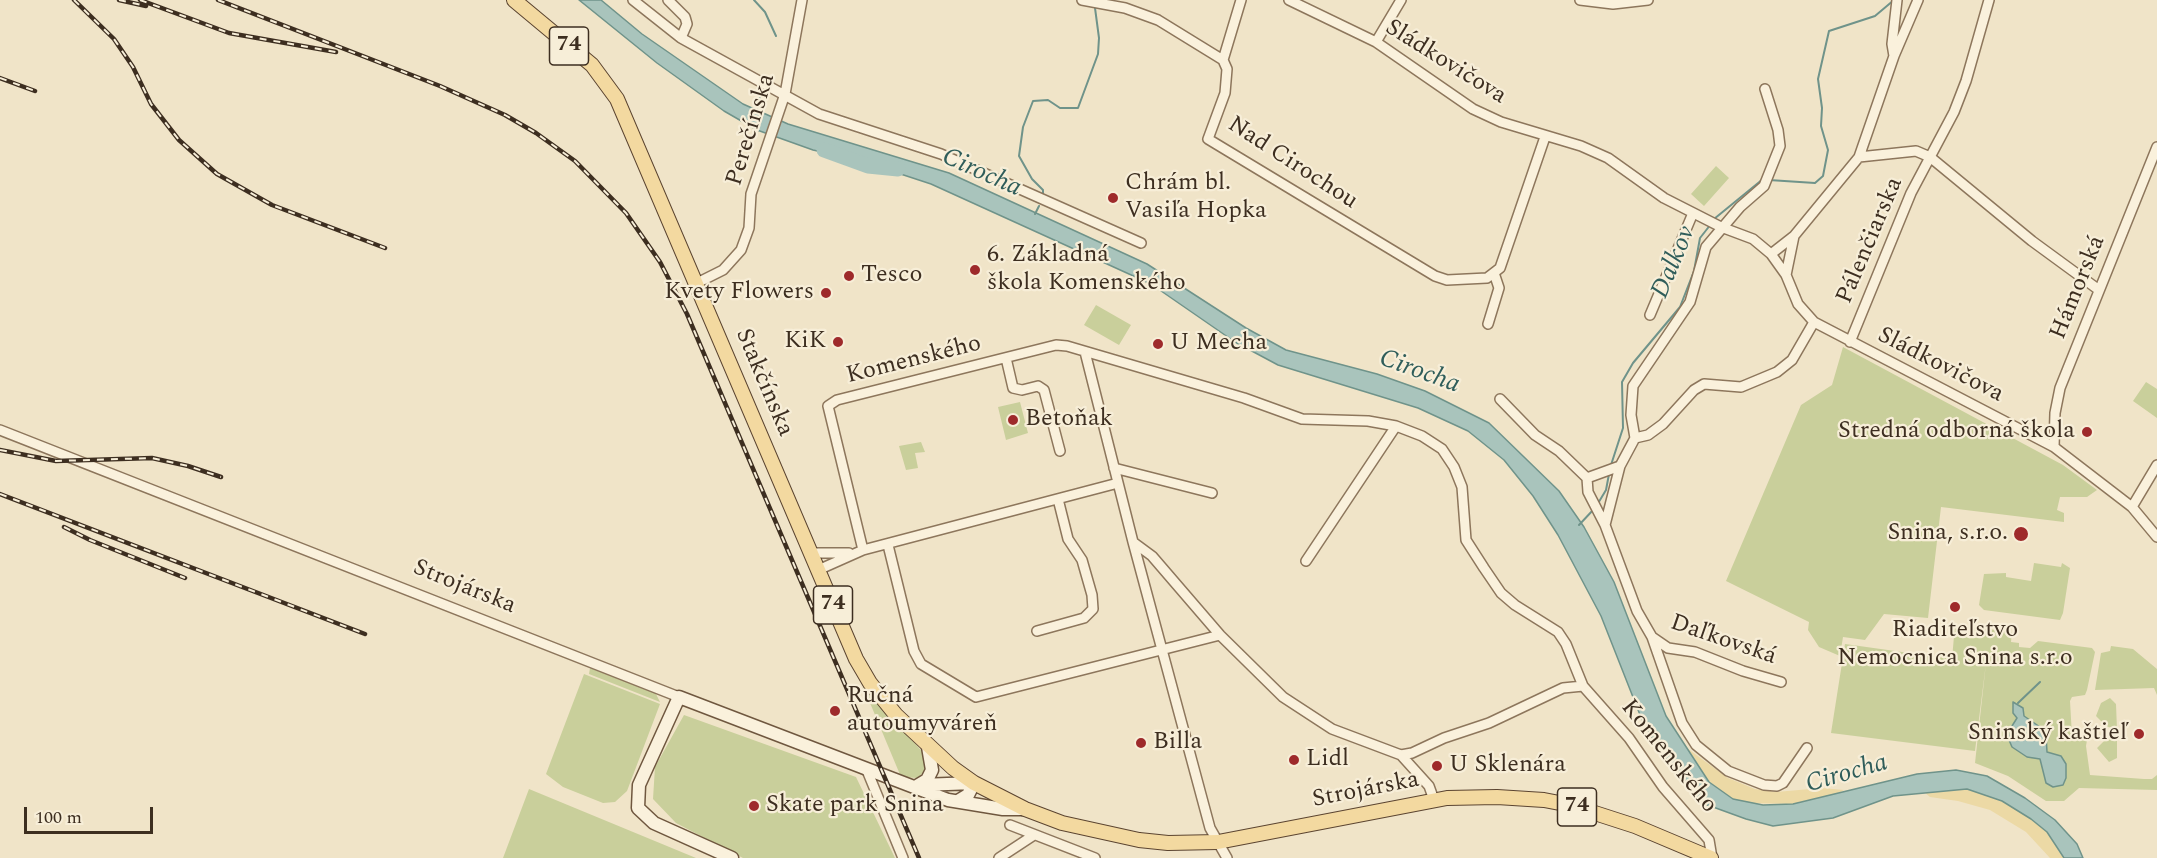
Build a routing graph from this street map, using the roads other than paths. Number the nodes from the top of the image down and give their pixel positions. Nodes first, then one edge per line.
1 (514, 0) edge
2 (633, 0) edge
3 (668, 0) edge
4 (802, 0) edge
5 (1082, 0) edge
6 (1241, 0) edge
7 (1289, 0) edge
8 (1401, 0) edge
9 (1580, 0) edge
10 (1648, 0) edge
11 (1918, 0) edge
12 (1989, 0) edge
13 (1897, 4) edge
14 (681, 38) junction
15 (1376, 42) junction
16 (1894, 56) junction
17 (1223, 60) junction
18 (1765, 89) dead end
19 (784, 98) junction
20 (1545, 136) junction
21 (2157, 147) edge
22 (1859, 157) junction
23 (1930, 157) junction
24 (1693, 213) junction
25 (1716, 224) junction
26 (1794, 236) junction
27 (1141, 243) dead end
28 (1772, 254) junction
29 (1494, 273) junction
30 (1786, 275) junction
31 (697, 283) junction
32 (2098, 290) junction
33 (1650, 315) dead end
34 (1814, 322) junction
35 (1488, 324) dead end
36 (1850, 342) junction
37 (1085, 352) junction
38 (1097, 355) junction
39 (1006, 358) junction
40 (1088, 362) junction
41 (1500, 399) dead end
42 (1396, 426) junction
43 (0, 430) edge
44 (1635, 438) junction
45 (2054, 447) junction
46 (1060, 451) dead end
47 (2157, 465) edge
48 (1618, 466) junction
49 (1114, 468) junction
50 (1587, 478) junction
51 (1118, 483) junction
52 (1212, 493) dead end
53 (1058, 499) junction
54 (2132, 507) junction
55 (1605, 525) junction
56 (2157, 537) edge
57 (1133, 542) junction
58 (888, 545) junction
59 (859, 552) junction
60 (811, 553) junction
61 (1306, 561) dead end
62 (818, 570) junction
63 (1037, 631) dead end
64 (1220, 635) junction
65 (1652, 637) junction
66 (1163, 648) junction
67 (1668, 648) junction
68 (1657, 657) junction
69 (1781, 682) dead end
70 (1583, 686) junction
71 (679, 698) junction
72 (928, 747) junction
73 (1807, 748) dead end
74 (1401, 755) junction
75 (866, 768) junction
76 (974, 783) junction
77 (917, 786) junction
78 (1434, 800) junction
79 (958, 801) junction
80 (1025, 809) junction
81 (1010, 825) dead end
82 (1034, 835) junction
83 (1218, 842) junction
84 (732, 858) edge
85 (903, 858) edge
86 (999, 858) edge
87 (1095, 858) edge
88 (1227, 858) edge
89 (1712, 858) edge

1 - 31 main road, Stakčínska / 74
2 - 14 street
3 - 14 street
4 - 19 street, Perečínska
5 - 17 street
6 - 17 street
7 - 15 street, Sládkovičova
8 - 15 street
9 - 10 street
11 - 16 street, Pálenčiarska
12 - 23 street, Pálenčiarska
13 - 16 street
14 - 19 street
15 - 20 street, Sládkovičova
16 - 22 street, Pálenčiarska
17 - 29 street, Nad Cirochou
18 - 25 street
19 - 27 street
19 - 31 street, Perečínska
20 - 24 street, Sládkovičova
20 - 29 street
21 - 32 street, Hámorská
22 - 23 street, Pálenčiarska
22 - 26 street, Pálenčiarska
23 - 32 street
23 - 36 street, Pálenčiarska
24 - 25 street, Sládkovičova
24 - 33 street
25 - 28 street, Sládkovičova
25 - 44 street
26 - 28 street, Pálenčiarska
26 - 30 street, Pálenčiarska
28 - 30 street, Sládkovičova
29 - 35 street
30 - 34 street, Sládkovičova
31 - 60 main road, Stakčínska / 74
32 - 45 street, Hámorská
34 - 36 street, Sládkovičova
34 - 44 street
36 - 45 street, Sládkovičova
37 - 38 street, Komenského
37 - 39 street, Komenského
37 - 40 street
38 - 40 street
38 - 42 street, Komenského
39 - 46 street
39 - 59 street, Komenského
40 - 49 street
41 - 50 street
42 - 61 street
42 - 70 street, Komenského
43 - 71 street, Strojárska
44 - 48 street
45 - 54 street, Sládkovičova
47 - 54 street
48 - 50 street
48 - 55 street
49 - 51 street
49 - 52 street
50 - 55 street, Daľkovská
51 - 53 street
51 - 57 street
53 - 58 street
53 - 63 street
54 - 56 street, Sládkovičova
55 - 65 street, Daľkovská
57 - 64 street
57 - 66 street
58 - 59 street
58 - 66 street
59 - 60 street
59 - 62 street
60 - 62 main road, Stakčínska / 74
62 - 72 main road, Stakčínska / 74
64 - 66 street
64 - 74 street
65 - 67 street, Daľkovská
65 - 68 street, Daľkovská
66 - 83 street
67 - 68 street
67 - 69 street, Daľkovská
68 - 73 street, Daľkovská
70 - 74 street
70 - 89 street, Komenského
71 - 75 main road, Strojárska
71 - 84 main road
72 - 76 main road, Stakčínska / 74
72 - 77 main road
74 - 78 street
75 - 77 main road, Strojárska
75 - 85 street
76 - 77 main road, Strojárska
76 - 79 main road
76 - 80 main road, Strojárska / 74
77 - 79 main road, Strojárska
78 - 83 main road, Strojárska / 74
78 - 89 main road, Strojárska / 74
79 - 80 main road, Strojárska
80 - 83 main road, Strojárska / 74
81 - 82 street
82 - 86 street
82 - 87 street
83 - 88 street

